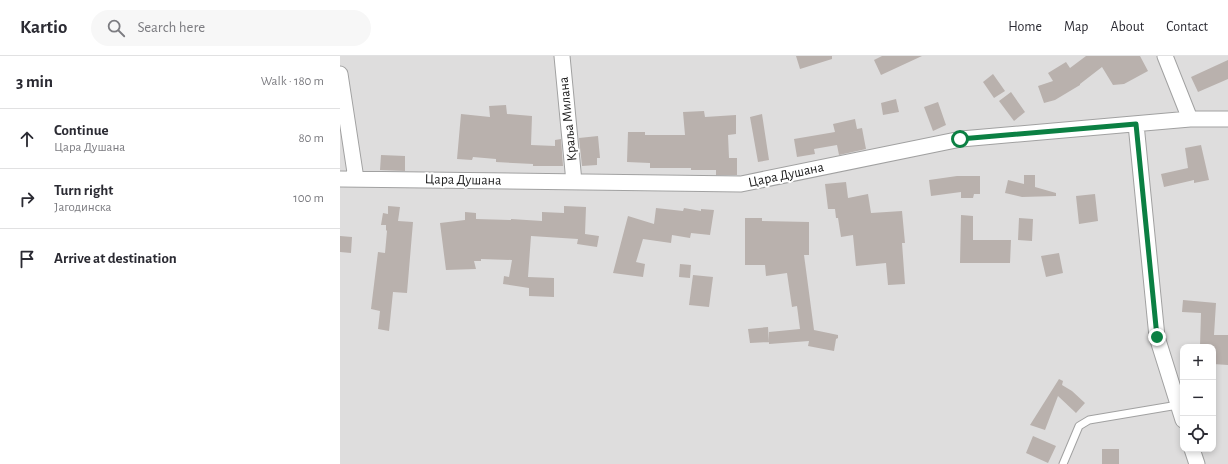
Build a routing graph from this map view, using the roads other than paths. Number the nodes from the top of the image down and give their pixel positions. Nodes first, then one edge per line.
1 (562, 56) edge
2 (1165, 56) edge
3 (340, 74) edge
4 (1190, 119) junction
5 (1228, 119) edge
6 (1136, 124) junction
7 (340, 179) edge
8 (356, 179) junction
9 (574, 182) junction
10 (1178, 405) junction
11 (1182, 416) edge
12 (1193, 452) edge
13 (1063, 464) edge
14 (1197, 464) edge

1 - 9 street, Краља Милана
2 - 4 street
3 - 8 street
4 - 5 street, Цара Душана
4 - 6 street, Цара Душана
6 - 9 street, Цара Душана
6 - 10 street
7 - 8 street, Цара Душана
8 - 9 street, Цара Душана
10 - 11 street
10 - 13 lane
12 - 14 street

